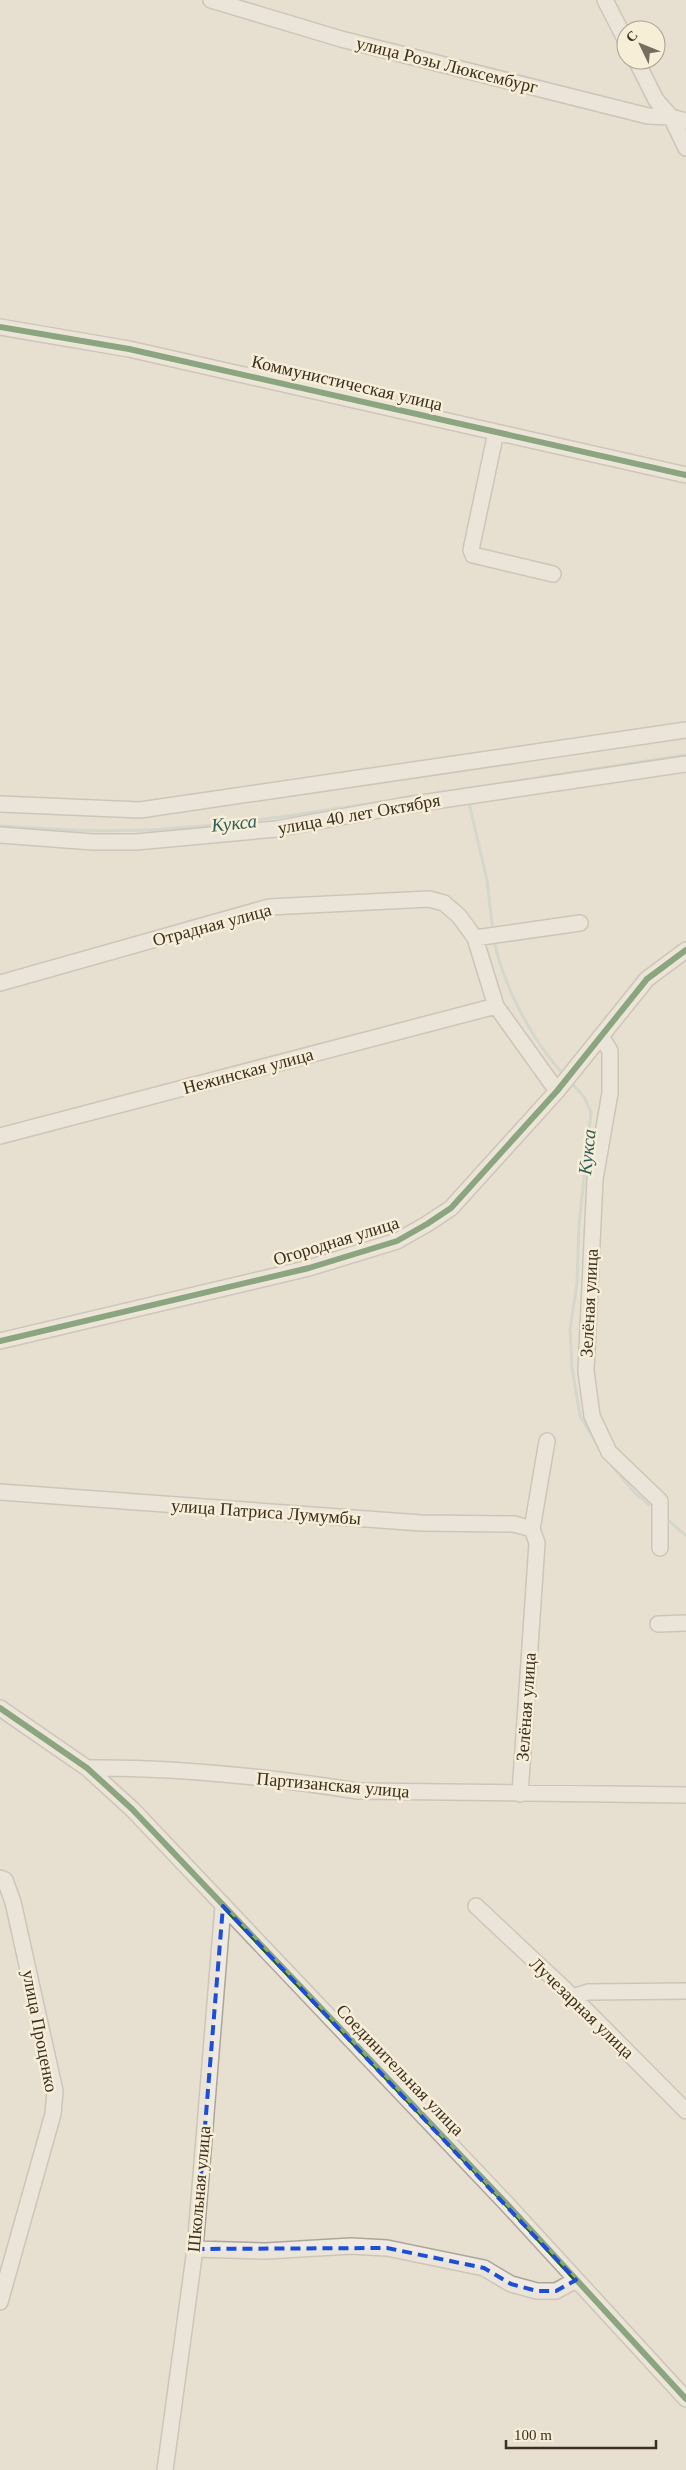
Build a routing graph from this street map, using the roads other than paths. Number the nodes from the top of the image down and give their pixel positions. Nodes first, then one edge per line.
1 (211, 0) edge
2 (605, 0) edge
3 (616, 21) edge
4 (641, 70) edge
5 (671, 117) junction
6 (686, 121) edge
7 (686, 148) edge
8 (0, 327) edge
9 (496, 432) junction
10 (686, 474) edge
11 (553, 574) dead end
12 (686, 730) edge
13 (686, 764) edge
14 (0, 804) edge
15 (0, 835) edge
16 (580, 923) dead end
17 (487, 936) junction
18 (686, 950) edge
19 (0, 983) edge
20 (496, 1006) junction
21 (601, 1036) junction
22 (560, 1087) junction
23 (0, 1136) edge
24 (0, 1341) edge
25 (547, 1441) dead end
26 (0, 1492) edge
27 (532, 1529) junction
28 (660, 1548) dead end
29 (686, 1623) edge
30 (658, 1624) dead end
31 (0, 1708) edge
32 (87, 1768) junction
33 (520, 1794) junction
34 (686, 1795) edge
35 (0, 1878) edge
36 (223, 1906) junction
37 (476, 1906) dead end
38 (686, 1991) edge
39 (573, 1996) junction
40 (686, 2111) edge
41 (195, 2249) junction
42 (576, 2280) junction
43 (0, 2302) edge
44 (686, 2399) edge
45 (165, 2470) edge

1 - 5 street, улица Розы Люксембург
2 - 3 street
4 - 5 street
5 - 6 street, улица Розы Люксембург
5 - 7 street
8 - 9 street, Коммунистическая улица
9 - 10 street, Коммунистическая улица
9 - 11 street
12 - 14 street, улица 40 лет Октября
13 - 15 street, улица 40 лет Октября
16 - 17 street
17 - 19 street, Отрадная улица
17 - 20 street
18 - 21 street, Огородная улица
20 - 22 street
20 - 23 street, Нежинская улица
21 - 22 street, Огородная улица
21 - 28 street, Зелёная улица
22 - 24 street, Огородная улица
25 - 27 street, Зелёная улица
26 - 27 street, улица Патриса Лумумбы
27 - 33 street, Зелёная улица
29 - 30 street
31 - 32 street
32 - 33 street, Партизанская улица
32 - 36 street, Соединительная улица
33 - 34 street, Партизанская улица
35 - 43 street, улица Проценко
36 - 41 street, Школьная улица
36 - 42 street, Соединительная улица
37 - 39 street, Лучезарная улица
38 - 39 street
39 - 40 street, Лучезарная улица
41 - 42 street
41 - 45 street, Школьная улица
42 - 44 street, Соединительная улица

